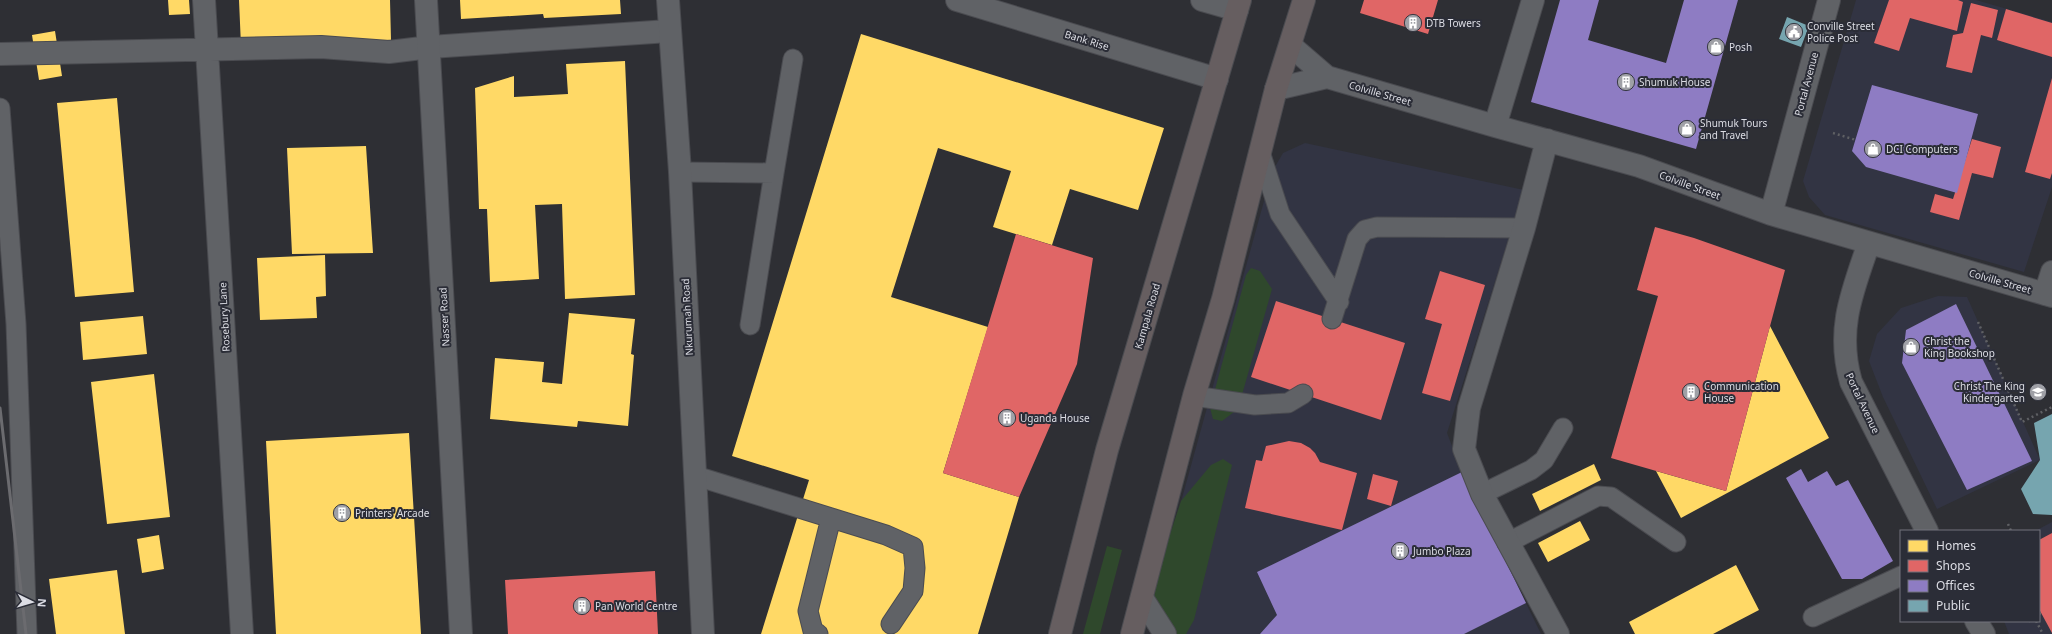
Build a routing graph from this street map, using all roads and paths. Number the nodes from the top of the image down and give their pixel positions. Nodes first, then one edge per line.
1 (204, 0) edge
2 (426, 0) edge
3 (668, 0) edge
4 (957, 0) edge
5 (1202, 0) edge
6 (1304, 0) edge
7 (1533, 0) edge
8 (1830, 0) edge
9 (1239, 5) edge
10 (669, 31) junction
11 (1291, 46) junction
12 (430, 47) junction
13 (208, 49) junction
14 (0, 54) edge
15 (793, 59) dead end
16 (1327, 77) junction
17 (1217, 79) junction
18 (1276, 89) junction
19 (0, 108) edge
20 (1495, 126) junction
21 (1834, 133) dead end
22 (1547, 140) junction
23 (1856, 140) dead end
24 (1260, 152) junction
25 (680, 172) junction
26 (774, 173) junction
27 (1771, 214) junction
28 (1524, 228) junction
29 (1869, 243) junction
30 (2052, 272) edge
31 (2049, 295) edge
32 (1978, 322) dead end
33 (750, 326) dead end
34 (1303, 394) dead end
35 (1194, 396) junction
36 (2052, 406) edge
37 (1563, 428) dead end
38 (696, 476) junction
39 (1482, 494) junction
40 (831, 518) junction
41 (2008, 524) dead end
42 (1926, 530) edge
43 (2011, 530) edge
44 (1676, 542) dead end
45 (1507, 543) junction
46 (1900, 576) edge
47 (1142, 598) junction
48 (1813, 617) dead end
49 (1977, 622) edge
50 (2037, 622) edge
51 (891, 624) dead end
52 (27, 634) edge
53 (242, 634) edge
54 (461, 634) edge
55 (703, 634) edge
56 (818, 634) edge
57 (1060, 634) edge
58 (1132, 634) edge
59 (1165, 634) edge
60 (1558, 634) edge
61 (1984, 634) edge
62 (2043, 634) edge

1 - 13 street, Rosebury Lane
2 - 12 street, Nasser Road
3 - 10 street, Nkurumah Road
4 - 17 street, Bank Rise
5 - 9 street
6 - 11 main road
7 - 20 street
8 - 27 street, Portal Avenue
9 - 17 main road, Kampala Road
10 - 12 street
10 - 25 street, Nkurumah Road
11 - 16 street, Colville Street
11 - 18 main road
12 - 13 street
12 - 54 street, Nasser Road
13 - 14 street
13 - 53 street, Rosebury Lane
15 - 26 lane
16 - 18 street, Colville Street
16 - 20 street, Colville Street
17 - 57 main road, Kampala Road
18 - 24 main road
19 - 52 lane
20 - 22 street, Colville Street
21 - 23 path
22 - 27 street, Colville Street
22 - 28 street
24 - 28 lane
24 - 35 main road
25 - 26 lane
25 - 38 street, Nkurumah Road
26 - 33 lane
27 - 29 street, Colville Street
28 - 39 street
29 - 31 street, Colville Street
29 - 42 street, Portal Avenue
30 - 31 street
32 - 36 path
34 - 35 lane
35 - 47 main road
37 - 39 lane
38 - 40 lane
38 - 55 street, Nkurumah Road
39 - 45 street
40 - 51 lane
40 - 56 lane
41 - 43 path
44 - 45 lane
45 - 60 street
46 - 48 lane
47 - 58 main road
47 - 59 street
49 - 61 street
50 - 62 path

